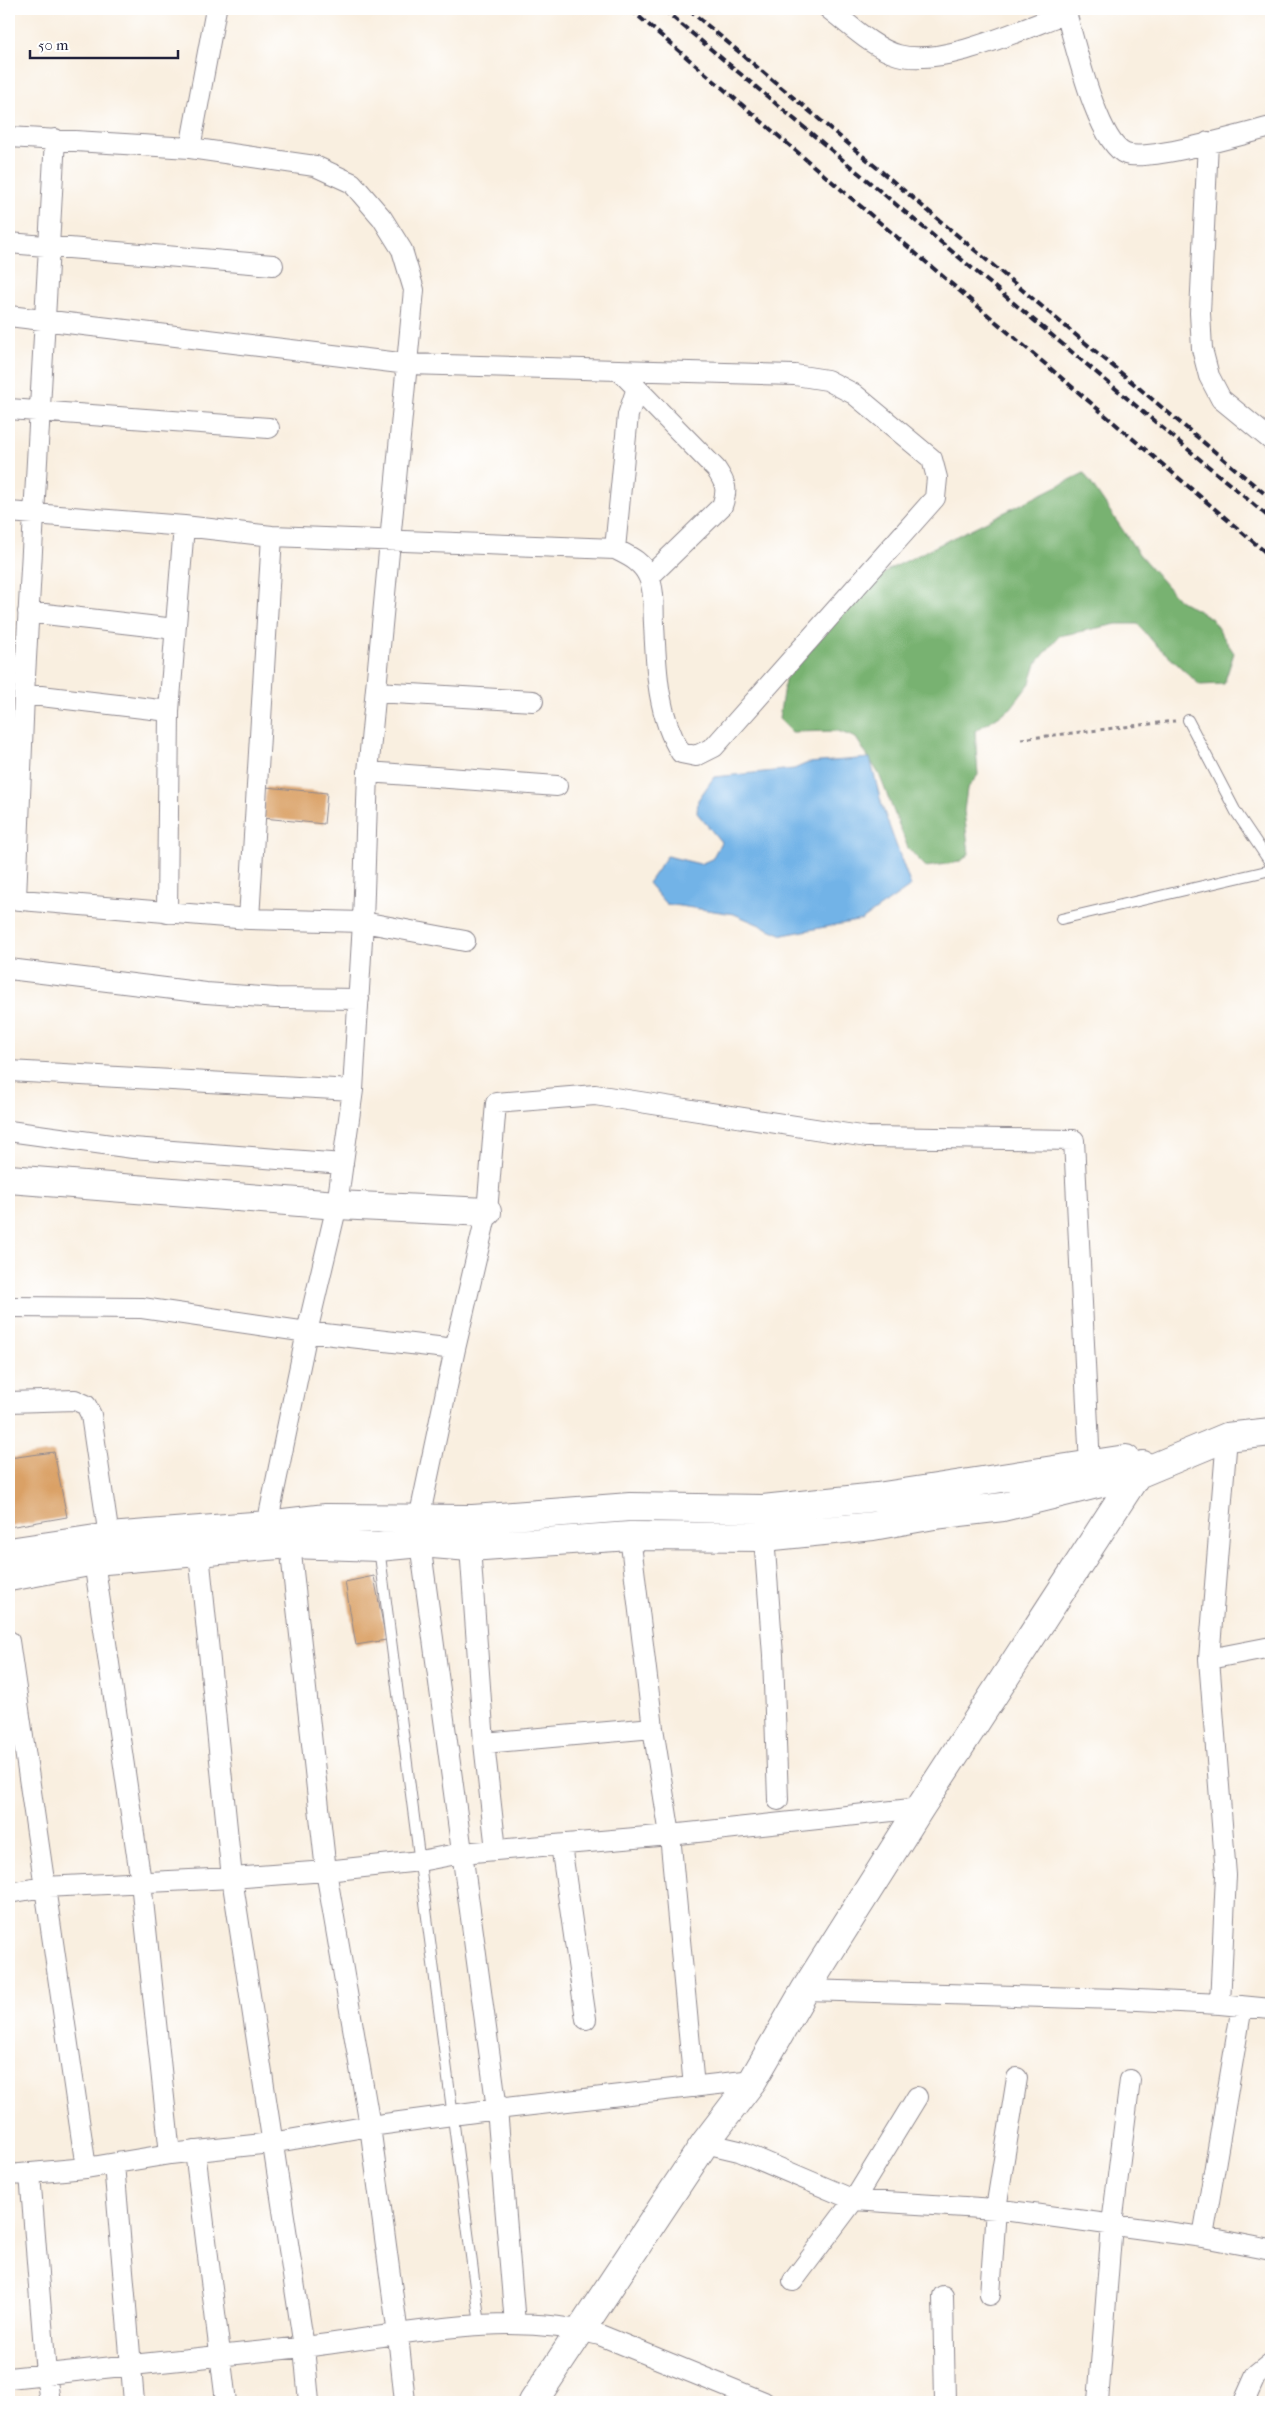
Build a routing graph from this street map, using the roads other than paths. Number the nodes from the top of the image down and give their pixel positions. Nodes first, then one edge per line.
1 (216, 9) edge
2 (829, 9) edge
3 (1066, 11) edge
4 (1271, 127) edge
5 (9, 137) edge
6 (55, 140) junction
7 (1208, 142) junction
8 (190, 148) junction
9 (9, 243) edge
10 (49, 246) junction
11 (273, 265) dead end
12 (9, 316) edge
13 (45, 319) junction
14 (408, 364) junction
15 (619, 370) junction
16 (637, 388) junction
17 (9, 409) edge
18 (40, 411) junction
19 (268, 428) dead end
20 (1271, 440) edge
21 (9, 512) edge
22 (34, 513) junction
23 (184, 526) junction
24 (272, 536) junction
25 (390, 542) junction
26 (615, 549) junction
27 (649, 577) junction
28 (28, 612) junction
29 (175, 629) junction
30 (376, 692) junction
31 (24, 694) junction
32 (533, 701) dead end
33 (169, 711) junction
34 (1188, 720) road end
35 (368, 772) junction
36 (557, 786) dead end
37 (1271, 864) edge
38 (1271, 870) edge
39 (13, 899) edge
40 (167, 913) junction
41 (249, 919) junction
42 (1061, 919) dead end
43 (363, 922) junction
44 (466, 941) dead end
45 (9, 968) edge
46 (359, 999) junction
47 (9, 1071) edge
48 (353, 1090) junction
49 (9, 1130) edge
50 (343, 1164) junction
51 (9, 1179) edge
52 (337, 1205) junction
53 (487, 1212) junction
54 (9, 1307) edge
55 (307, 1332) junction
56 (454, 1349) junction
57 (9, 1402) edge
58 (1271, 1432) edge
59 (1227, 1437) junction
60 (1143, 1465) junction
61 (1090, 1466) junction
62 (266, 1526) junction
63 (419, 1531) junction
64 (630, 1536) junction
65 (109, 1537) junction
66 (764, 1537) junction
67 (290, 1544) junction
68 (470, 1546) junction
69 (379, 1547) junction
70 (9, 1552) edge
71 (198, 1553) junction
72 (94, 1561) junction
73 (9, 1577) edge
74 (9, 1640) edge
75 (1271, 1647) edge
76 (1209, 1660) junction
77 (653, 1728) junction
78 (484, 1743) junction
79 (778, 1800) dead end
80 (920, 1808) junction
81 (670, 1835) junction
82 (561, 1844) junction
83 (496, 1850) junction
84 (462, 1853) junction
85 (420, 1861) junction
86 (326, 1871) junction
87 (232, 1878) junction
88 (141, 1882) junction
89 (44, 1887) junction
90 (9, 1893) edge
91 (805, 1990) junction
92 (1220, 2004) junction
93 (1242, 2006) junction
94 (1271, 2009) edge
95 (586, 2019) dead end
96 (1017, 2078) dead end
97 (753, 2080) junction
98 (1130, 2080) dead end
99 (694, 2087) junction
100 (917, 2097) dead end
101 (496, 2109) junction
102 (452, 2115) junction
103 (370, 2126) junction
104 (271, 2143) junction
105 (705, 2144) junction
106 (195, 2151) junction
107 (170, 2154) junction
108 (114, 2164) junction
109 (86, 2168) junction
110 (30, 2174) junction
111 (9, 2175) edge
112 (854, 2200) junction
113 (996, 2209) junction
114 (1112, 2224) junction
115 (1203, 2237) junction
116 (1271, 2250) edge
117 (793, 2281) dead end
118 (990, 2295) dead end
119 (942, 2296) dead end
120 (515, 2324) junction
121 (480, 2325) junction
122 (581, 2330) junction
123 (398, 2334) junction
124 (304, 2347) junction
125 (221, 2356) junction
126 (1271, 2363) edge
127 (130, 2365) junction
128 (46, 2374) junction
129 (9, 2378) edge
130 (50, 2402) edge
131 (134, 2402) edge
132 (226, 2402) edge
133 (309, 2402) edge
134 (405, 2402) edge
135 (533, 2402) edge
136 (762, 2402) edge
137 (945, 2402) edge
138 (1098, 2402) edge
139 (1244, 2402) edge

1 - 8 street
2 - 3 street
3 - 7 street
4 - 7 street
5 - 6 street
6 - 8 street
6 - 10 street
7 - 20 street
8 - 14 street
9 - 10 street
10 - 11 street
10 - 13 street
12 - 13 street
13 - 14 street
13 - 18 street
14 - 15 street
14 - 25 street
15 - 16 street
15 - 27 street
16 - 26 street
16 - 27 street
17 - 18 street
18 - 19 street
18 - 22 street
21 - 22 street
22 - 23 street
22 - 28 street
23 - 24 street
23 - 29 street
24 - 25 street
24 - 41 street
25 - 26 street
25 - 30 street
26 - 27 street
28 - 29 street
28 - 31 street
29 - 33 street
30 - 32 street
30 - 35 street
31 - 33 street
31 - 39 street
33 - 40 street
34 - 37 lane
35 - 36 street
35 - 43 street
38 - 42 lane
39 - 40 street
40 - 41 street
41 - 43 street
43 - 44 street
43 - 46 street
45 - 46 street
46 - 48 street
47 - 48 street
48 - 50 street
49 - 50 street
50 - 52 street
51 - 52 main road
52 - 53 main road
52 - 55 street
53 - 56 street
53 - 61 street
54 - 55 street
55 - 56 street
55 - 62 street
56 - 63 street
57 - 65 street
58 - 59 main road
59 - 60 main road
59 - 76 street
60 - 61 main road
60 - 66 main road
60 - 80 main road
61 - 63 main road
62 - 63 main road
62 - 65 main road
63 - 68 main road
63 - 69 main road
63 - 84 street
64 - 66 main road
64 - 68 main road
64 - 77 street
65 - 70 main road
66 - 79 street
67 - 69 main road
67 - 71 main road
67 - 86 street
68 - 78 street
69 - 85 lane
71 - 72 main road
71 - 87 street
72 - 73 main road
72 - 88 street
74 - 89 street
75 - 76 street
76 - 92 street
77 - 78 street
77 - 81 street
78 - 83 street
80 - 81 street
80 - 91 main road
81 - 82 street
81 - 99 street
82 - 83 street
82 - 95 street
83 - 84 street
84 - 85 street
84 - 101 street
85 - 86 street
85 - 102 lane
86 - 87 street
86 - 103 street
87 - 88 street
87 - 104 street
88 - 89 street
88 - 107 street
89 - 90 street
89 - 109 street
91 - 92 street
91 - 97 main road
92 - 93 street
93 - 94 street
93 - 115 street
96 - 113 street
97 - 99 street
97 - 105 main road
98 - 114 street
99 - 101 street
100 - 112 street
101 - 102 street
101 - 120 street
102 - 103 street
102 - 121 lane
103 - 104 street
103 - 123 street
104 - 106 street
104 - 124 street
105 - 112 street
105 - 122 main road
106 - 107 street
106 - 125 street
107 - 108 street
108 - 109 street
108 - 127 street
109 - 110 street
110 - 111 street
110 - 128 street
112 - 113 street
112 - 117 street
113 - 114 street
113 - 118 street
114 - 115 street
114 - 138 street
115 - 116 street
119 - 137 street
120 - 121 street
120 - 122 street
121 - 123 street
122 - 135 main road
122 - 136 street
123 - 124 street
123 - 134 street
124 - 125 street
124 - 133 street
125 - 127 street
125 - 132 street
126 - 139 street
127 - 128 street
127 - 131 street
128 - 129 street
128 - 130 street

